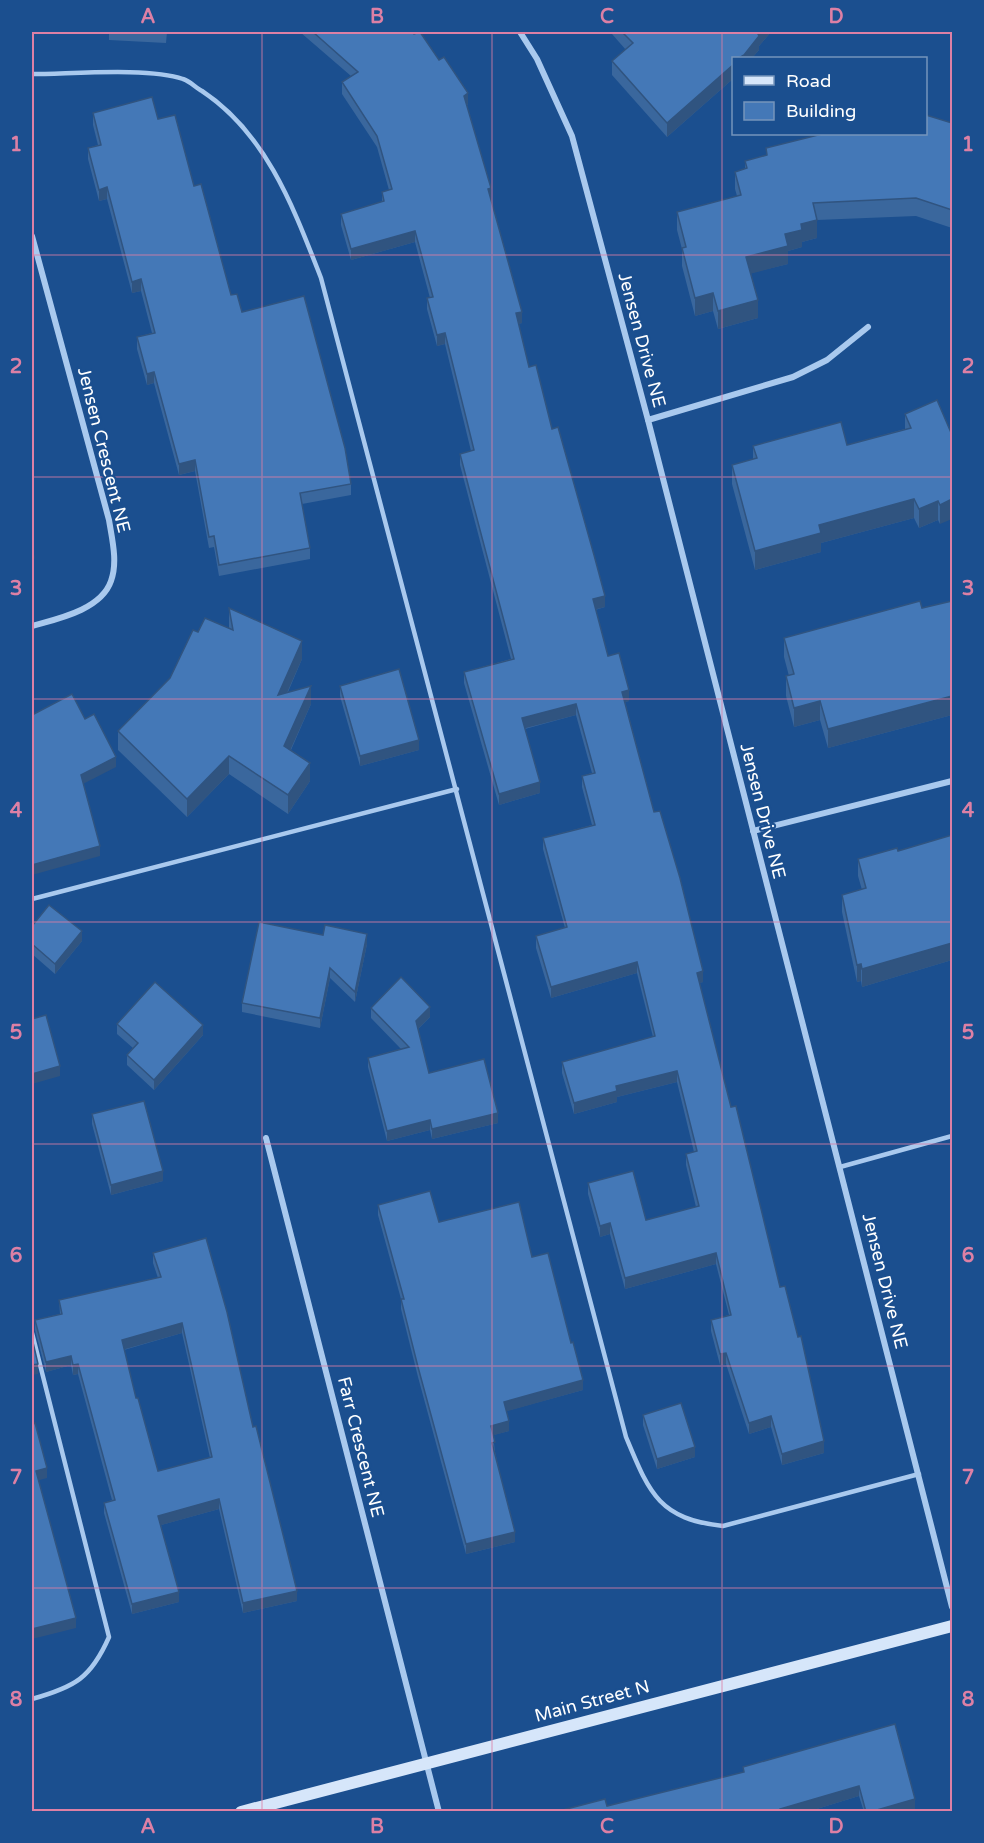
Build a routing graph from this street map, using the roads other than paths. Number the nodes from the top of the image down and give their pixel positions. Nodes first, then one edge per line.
1 (520, 32) edge
2 (32, 74) edge
3 (32, 236) edge
4 (868, 327) dead end
5 (648, 420) junction
6 (32, 626) edge
7 (952, 781) edge
8 (457, 789) junction
9 (753, 831) junction
10 (32, 899) edge
11 (952, 1136) edge
12 (266, 1137) dead end
13 (840, 1167) junction
14 (32, 1333) edge
15 (919, 1474) junction
16 (952, 1607) edge
17 (952, 1626) edge
18 (32, 1698) edge
19 (426, 1763) junction
20 (241, 1812) edge
21 (439, 1812) edge

1 - 5 street, Jensen Drive NE
2 - 8 lane
3 - 6 street, Jensen Crescent NE
4 - 5 street
5 - 9 street, Jensen Drive NE
7 - 9 street
8 - 10 lane
8 - 15 lane
9 - 13 street, Jensen Drive NE
11 - 13 lane
12 - 19 street, Farr Crescent NE
13 - 15 street, Jensen Drive NE
14 - 18 lane
15 - 16 street, Jensen Drive NE
17 - 19 main road, Main Street N
19 - 20 main road, Main Street N
19 - 21 street, Farr Crescent NE

